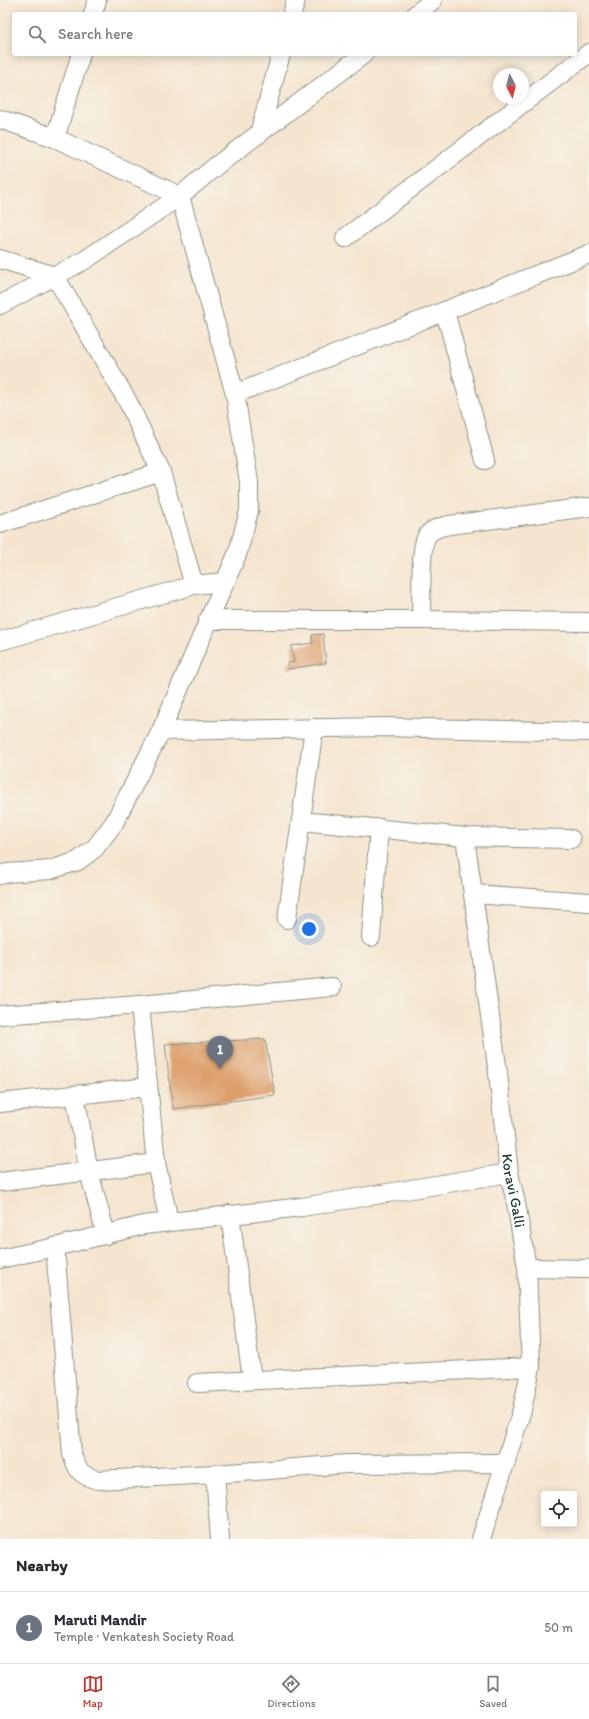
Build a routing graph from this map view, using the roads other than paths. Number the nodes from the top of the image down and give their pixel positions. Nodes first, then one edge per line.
1 (97, 0) edge
2 (296, 0) edge
3 (433, 0) edge
4 (94, 12) edge
5 (293, 12) edge
6 (418, 12) edge
7 (589, 53) edge
8 (80, 56) edge
9 (280, 56) edge
10 (361, 56) edge
11 (0, 119) edge
12 (259, 134) junction
13 (55, 138) junction
14 (180, 196) junction
15 (345, 238) dead end
16 (589, 254) edge
17 (0, 259) edge
18 (55, 276) junction
19 (0, 305) edge
20 (445, 311) junction
21 (235, 394) junction
22 (485, 460) dead end
23 (160, 472) junction
24 (589, 507) edge
25 (0, 524) edge
26 (224, 582) junction
27 (194, 585) junction
28 (208, 620) junction
29 (421, 620) junction
30 (589, 622) edge
31 (0, 641) edge
32 (314, 728) junction
33 (161, 731) junction
34 (589, 732) edge
35 (301, 821) junction
36 (379, 828) junction
37 (465, 837) junction
38 (571, 839) dead end
39 (0, 875) edge
40 (473, 894) junction
41 (589, 902) edge
42 (287, 918) dead end
43 (371, 937) dead end
44 (332, 987) dead end
45 (140, 1006) junction
46 (0, 1015) edge
47 (148, 1087) junction
48 (75, 1095) junction
49 (0, 1103) edge
50 (156, 1164) junction
51 (89, 1172) junction
52 (509, 1173) junction
53 (0, 1182) edge
54 (230, 1214) junction
55 (168, 1221) junction
56 (106, 1235) junction
57 (55, 1247) junction
58 (0, 1259) edge
59 (527, 1268) junction
60 (589, 1269) edge
61 (531, 1367) junction
62 (252, 1380) junction
63 (197, 1383) dead end
64 (506, 1463) junction
65 (214, 1474) junction
66 (220, 1539) edge
67 (481, 1539) edge

1 - 4 street
2 - 5 street
3 - 6 street
7 - 15 street
8 - 13 street
9 - 12 street
10 - 12 street
11 - 13 street
12 - 14 street
13 - 14 street
14 - 18 street
14 - 21 street
16 - 20 street
17 - 18 street
18 - 19 street
18 - 23 street
20 - 21 street
20 - 22 street
21 - 26 street
23 - 25 street
23 - 27 street
24 - 29 street
26 - 27 street
26 - 28 street
27 - 31 street
28 - 29 street
28 - 33 street
29 - 30 street
32 - 33 street
32 - 34 street
32 - 35 street
33 - 39 street
35 - 36 street
35 - 42 street
36 - 37 street
36 - 43 street
37 - 38 street
37 - 40 street, Koravi Galli
40 - 41 street
40 - 52 street, Koravi Galli
44 - 45 street
45 - 46 street
45 - 47 street
47 - 48 street
47 - 50 street
48 - 49 street
48 - 51 street
50 - 51 street
50 - 55 street
51 - 53 street
51 - 56 street
52 - 54 street
52 - 59 street, Koravi Galli
54 - 55 street
54 - 62 street
55 - 56 street
56 - 57 street
57 - 58 street
57 - 65 street
59 - 60 street
59 - 61 street, Koravi Galli
61 - 62 street
61 - 64 street, Koravi Galli
62 - 63 street
64 - 65 street
64 - 67 street, Koravi Galli
65 - 66 street

